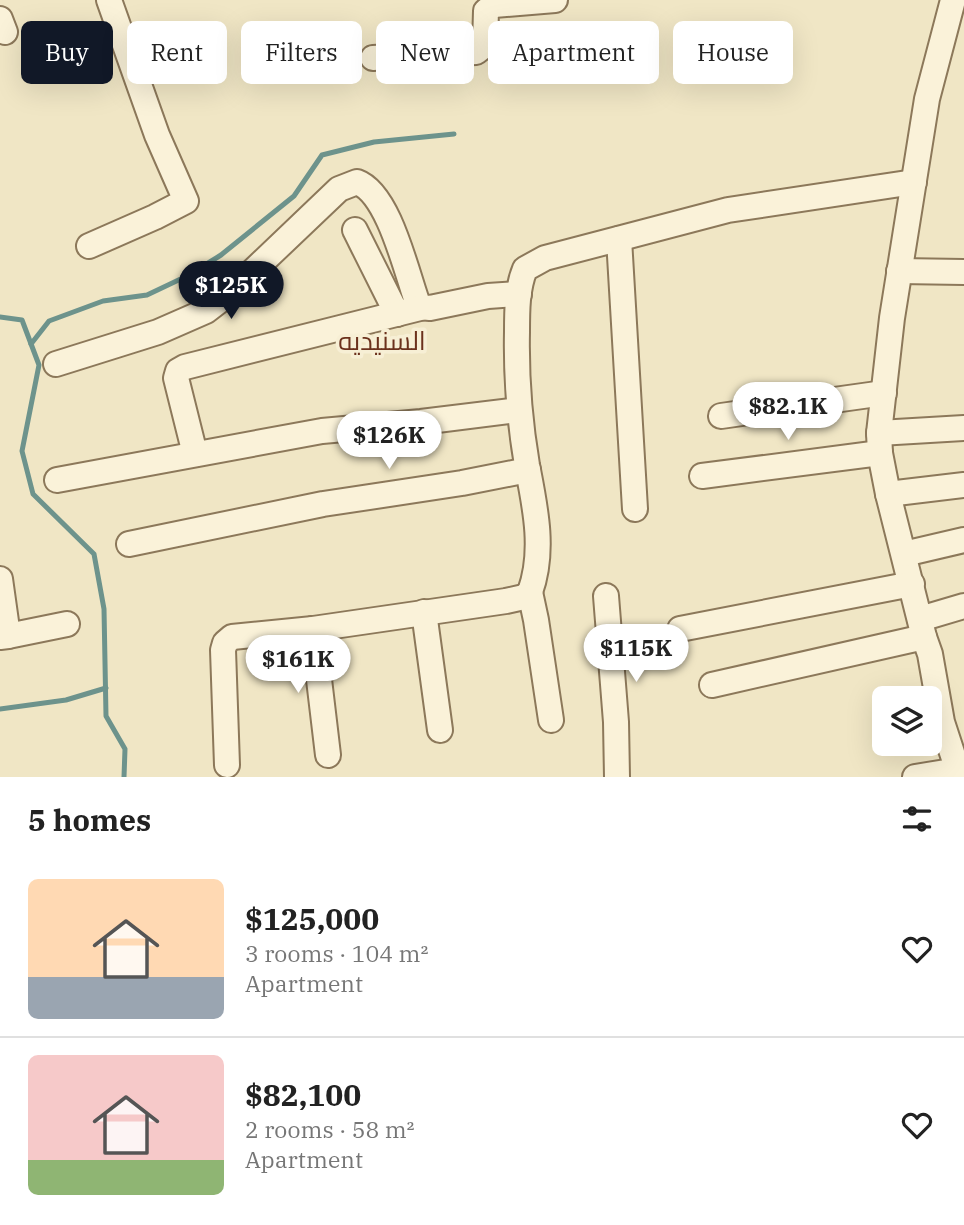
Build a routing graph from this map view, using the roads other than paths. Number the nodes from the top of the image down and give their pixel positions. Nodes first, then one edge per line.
1 (109, 0) edge
2 (555, 0) edge
3 (953, 0) edge
4 (373, 58) dead end
5 (914, 182) junction
6 (355, 230) dead end
7 (619, 239) junction
8 (89, 246) dead end
9 (899, 271) junction
10 (964, 272) edge
11 (519, 293) junction
12 (408, 311) junction
13 (167, 328) junction
14 (56, 364) dead end
15 (178, 371) junction
16 (884, 393) junction
17 (518, 410) junction
18 (721, 416) dead end
19 (964, 428) edge
20 (880, 443) junction
21 (195, 454) junction
22 (528, 470) junction
23 (702, 476) dead end
24 (57, 480) dead end
25 (964, 485) edge
26 (888, 494) junction
27 (635, 509) dead end
28 (964, 540) edge
29 (129, 544) dead end
30 (904, 554) junction
31 (0, 579) edge
32 (912, 584) junction
33 (530, 592) junction
34 (606, 596) dead end
35 (964, 606) edge
36 (425, 612) junction
37 (67, 624) dead end
38 (922, 628) junction
39 (313, 629) junction
40 (680, 629) dead end
41 (4, 637) edge
42 (712, 685) dead end
43 (551, 720) dead end
44 (440, 730) dead end
45 (328, 755) dead end
46 (227, 765) dead end
47 (959, 774) edge
48 (617, 777) edge
49 (915, 777) edge

1 - 8 street
2 - 4 street
3 - 5 street
5 - 7 street
5 - 9 street
6 - 12 street
7 - 11 street
7 - 27 street
9 - 10 street
9 - 16 street
11 - 12 street
11 - 17 street
12 - 13 street
12 - 15 street
13 - 14 street
13 - 15 street
15 - 21 street
16 - 18 street
16 - 20 street
17 - 21 street
17 - 22 street
19 - 20 street
20 - 23 street
20 - 26 street
21 - 24 street
22 - 29 street
22 - 33 street
25 - 26 street
26 - 30 street
28 - 30 street
30 - 32 street
31 - 41 street
32 - 38 street
32 - 40 street
33 - 36 street
33 - 43 street
34 - 48 street
35 - 38 street
36 - 39 street
36 - 44 street
37 - 41 street
38 - 42 street
38 - 47 street
39 - 45 street
39 - 46 street
47 - 49 street

